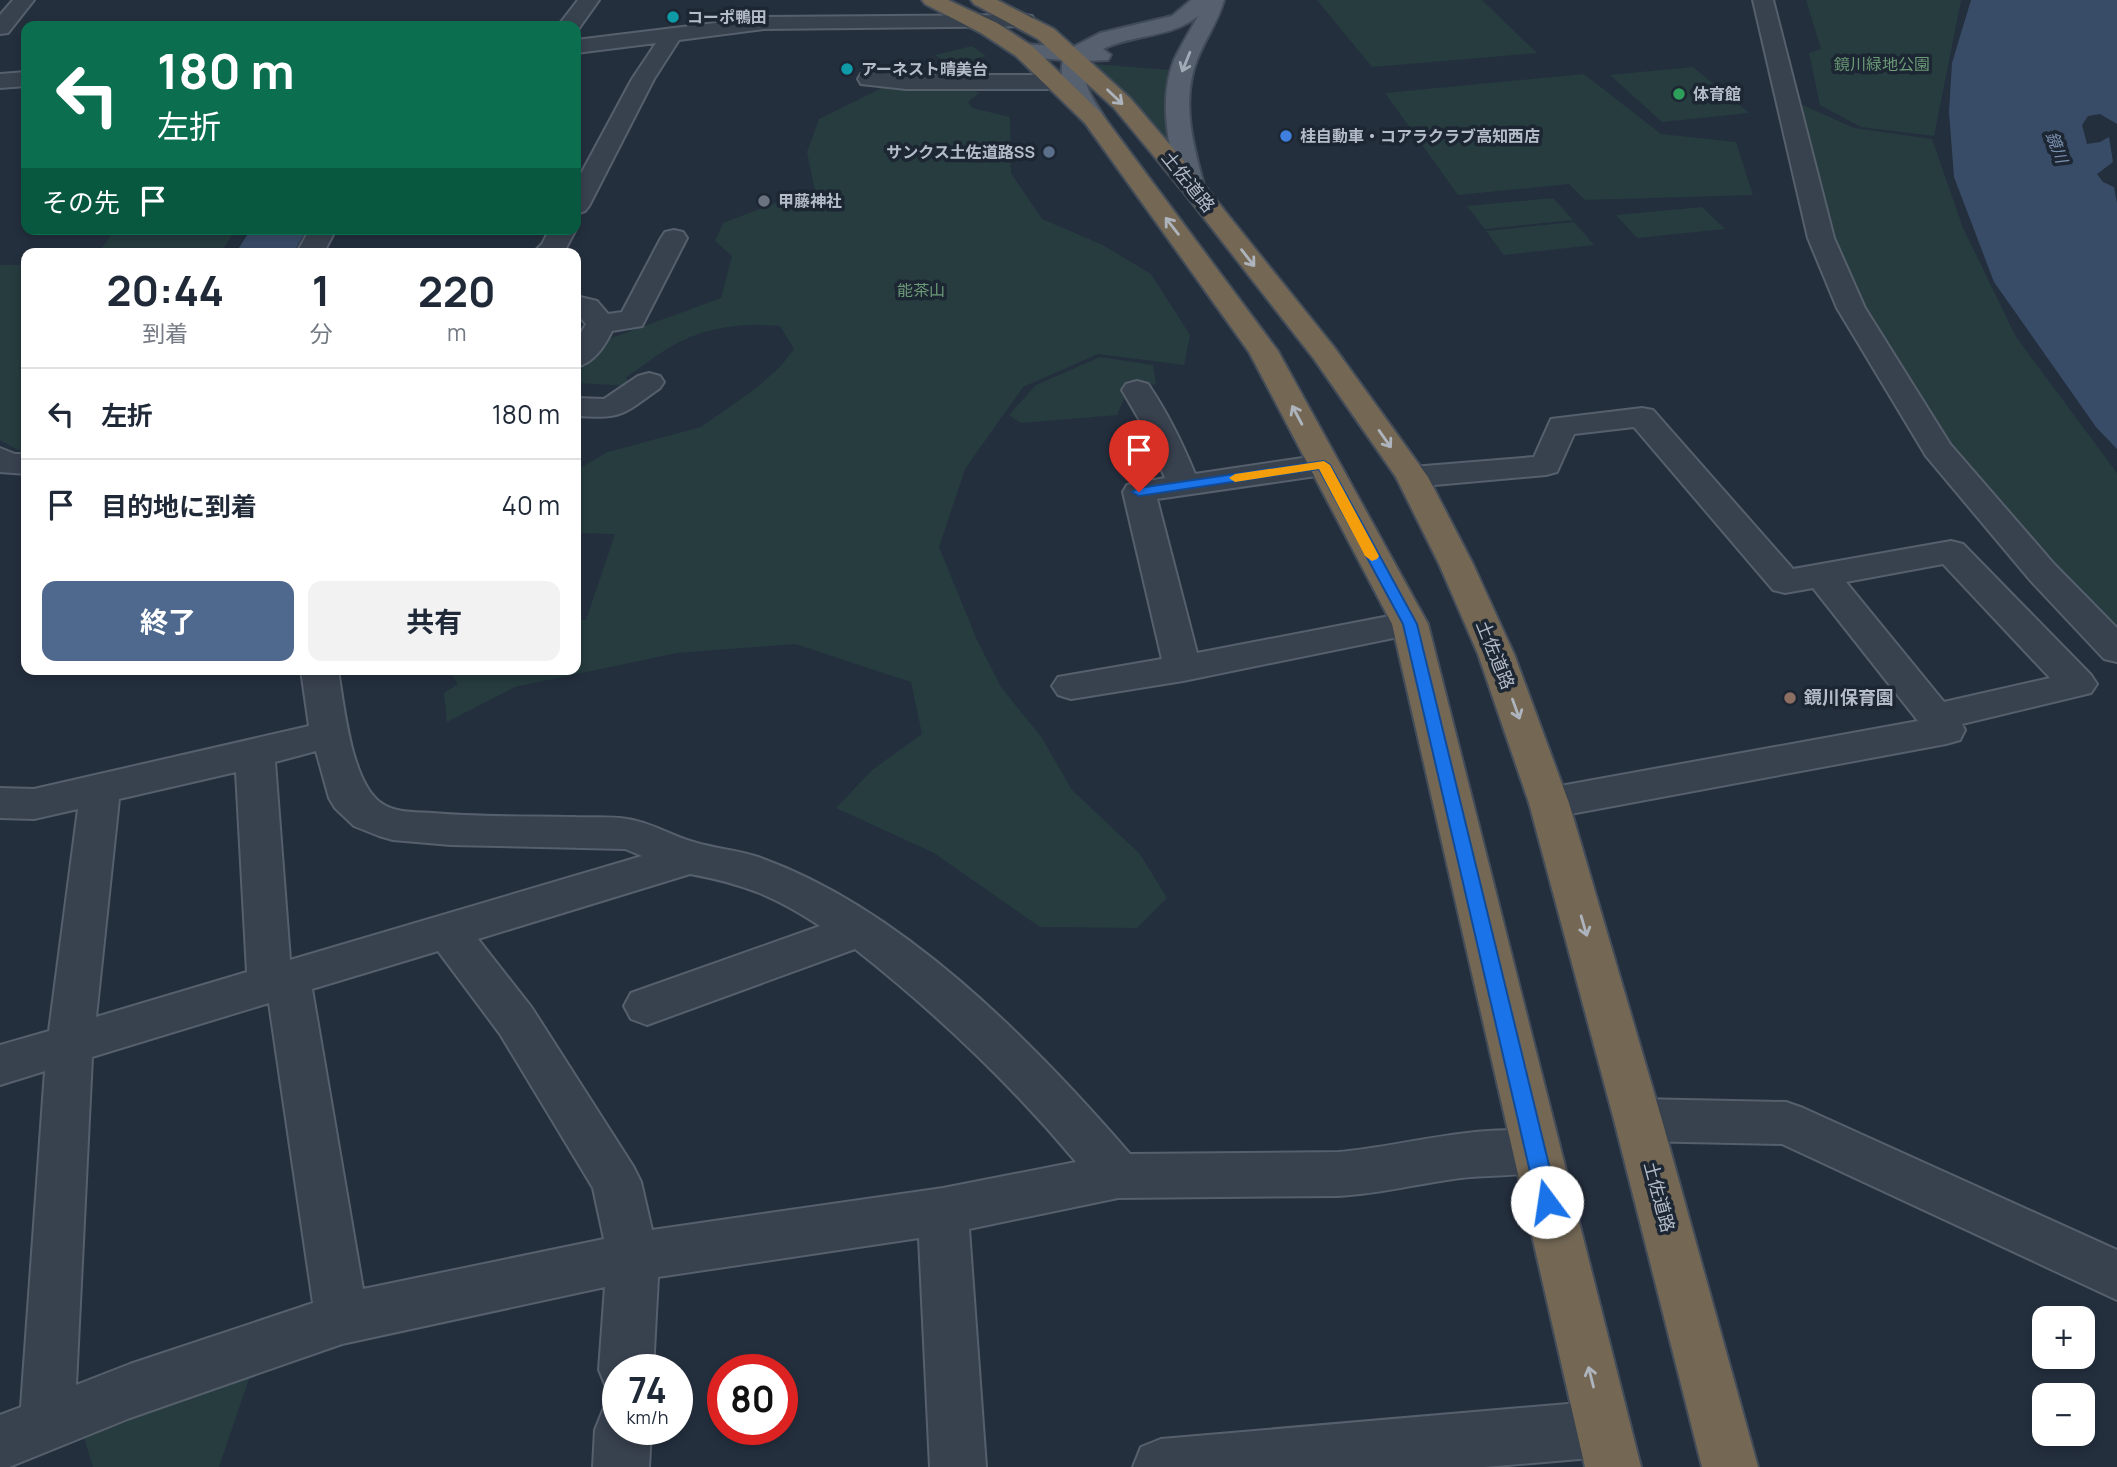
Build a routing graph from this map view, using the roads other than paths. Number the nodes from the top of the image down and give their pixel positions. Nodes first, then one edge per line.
1 (24, 0) edge
2 (589, 0) edge
3 (781, 0) edge
4 (930, 0) edge
5 (981, 0) edge
6 (1204, 0) edge
7 (1214, 0) edge
8 (1763, 0) edge
9 (958, 14) edge
10 (573, 21) edge
11 (1024, 21) junction
12 (1179, 21) junction
13 (764, 23) junction
14 (898, 23) junction
15 (0, 28) edge
16 (1046, 34) junction
17 (671, 36) junction
18 (1108, 38) junction
19 (581, 45) edge
20 (1024, 51) junction
21 (1073, 56) junction
22 (21, 79) edge
23 (869, 79) dead end
24 (0, 80) edge
25 (1055, 82) junction
26 (1093, 118) junction
27 (584, 175) edge
28 (1191, 185) junction
29 (674, 238) dead end
30 (581, 305) edge
31 (601, 323) junction
32 (581, 353) edge
33 (649, 382) dead end
34 (1137, 390) dead end
35 (581, 407) edge
36 (0, 458) edge
37 (21, 464) edge
38 (1324, 465) junction
39 (1412, 477) junction
40 (1185, 485) junction
41 (1823, 577) junction
42 (1410, 624) junction
43 (2117, 650) edge
44 (1183, 668) junction
45 (320, 675) edge
46 (1071, 686) dead end
47 (1936, 717) junction
48 (330, 734) junction
49 (255, 754) junction
50 (100, 789) junction
51 (0, 803) edge
52 (1549, 803) junction
53 (690, 858) junction
54 (862, 929) junction
55 (447, 931) junction
56 (279, 982) junction
57 (647, 1006) dead end
58 (70, 1045) junction
59 (0, 1065) edge
60 (1638, 1120) junction
61 (1535, 1152) junction
62 (1118, 1176) junction
63 (943, 1211) junction
64 (633, 1256) junction
65 (2117, 1276) edge
66 (342, 1319) junction
67 (627, 1354) edge
68 (23, 1433) edge
69 (622, 1445) edge
70 (1608, 1448) edge
71 (621, 1467) edge
72 (958, 1467) edge
73 (1161, 1467) edge
74 (1730, 1467) edge

1 - 15 street
2 - 10 street
3 - 13 street
4 - 9 highway
4 - 14 street
5 - 11 highway, 土佐道路
6 - 12 main road
7 -> 28 main road
8 - 43 street
9 - 11 street
9 - 14 street
9 - 20 highway
11 - 16 highway, 土佐道路
12 - 18 main road
12 - 21 main road
13 - 14 street
13 - 17 street
16 - 18 main road
16 - 21 highway, 土佐道路
17 - 19 street
17 - 27 street
18 - 21 main road
20 - 21 main road
20 - 25 highway
21 - 26 main road
21 -> 28 highway, 土佐道路
22 - 24 street
23 - 25 street
25 - 26 highway
38 -> 26 highway
28 -> 39 highway, 土佐道路
29 - 31 street
30 - 31 street
31 - 32 street
33 - 35 street
34 - 40 street
36 - 37 street
38 - 40 street
38 - 42 highway
39 - 41 street
39 -> 52 highway, 土佐道路
40 - 44 street
41 - 47 street
41 - 47 street
42 - 44 street
42 - 61 highway
44 - 46 street
45 - 48 street
47 - 52 street
48 - 49 street
48 - 53 street
49 - 50 street
49 - 56 street
50 - 51 street
50 - 58 street
52 -> 60 highway, 土佐道路
53 - 54 street
53 - 55 street
54 - 57 street
54 - 62 street
55 - 56 street
55 - 64 street
56 - 58 street
56 - 66 street
58 - 59 street
58 - 68 street
60 - 65 street
60 - 74 highway, 土佐道路
61 - 62 street
70 -> 61 highway
62 - 63 street
63 - 64 street
63 - 72 street
64 - 66 street
64 - 67 street
66 - 68 street
69 - 71 street
70 - 73 street

